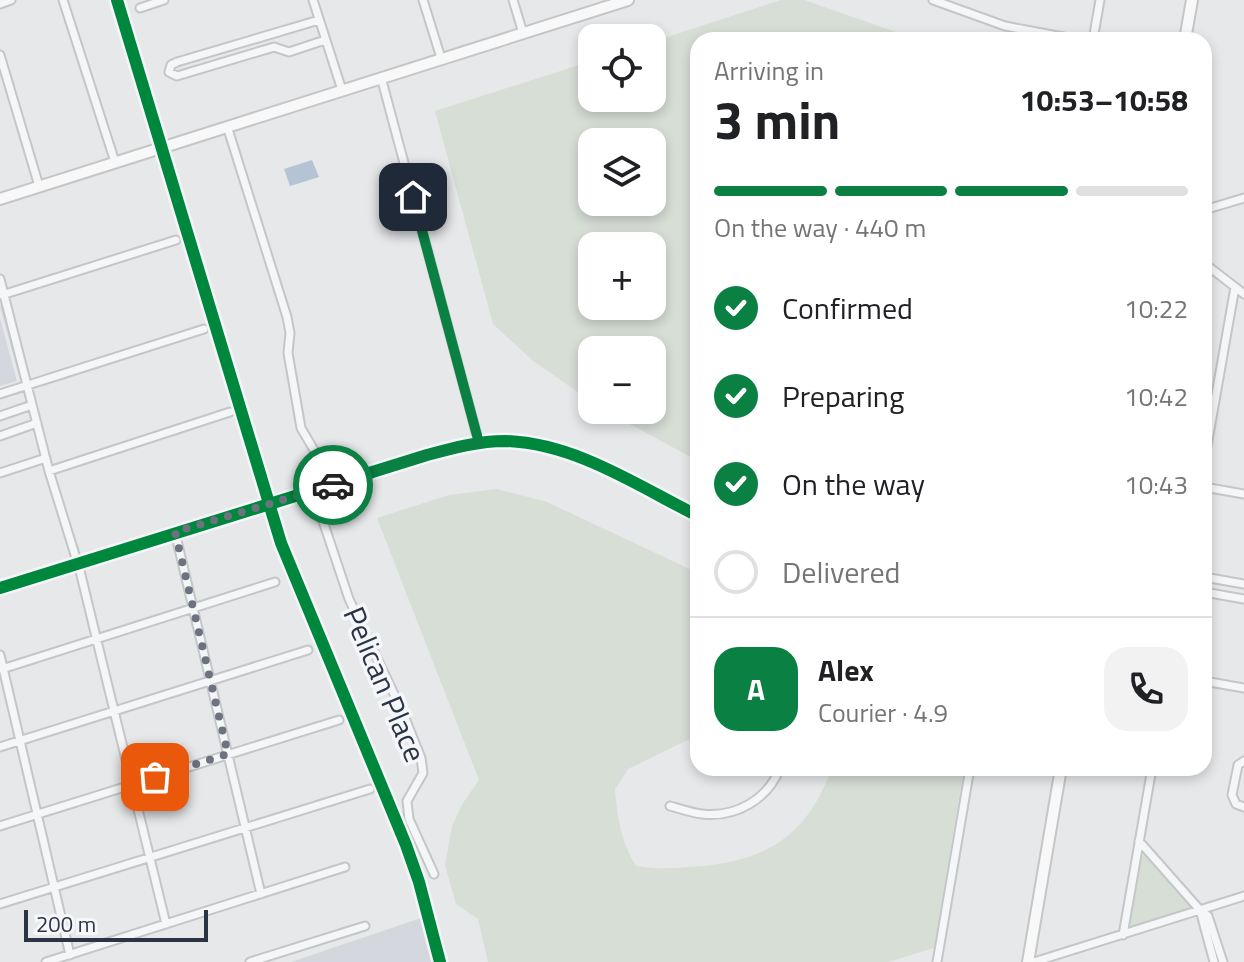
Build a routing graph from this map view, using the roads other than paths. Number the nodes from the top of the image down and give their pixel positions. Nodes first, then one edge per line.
1 (11, 0) edge
2 (63, 0) edge
3 (164, 0) edge
4 (313, 0) edge
5 (423, 0) edge
6 (513, 0) edge
7 (628, 0) edge
8 (933, 0) edge
9 (1100, 0) edge
10 (1192, 0) edge
11 (0, 4) edge
12 (605, 4) edge
13 (140, 8) dead end
14 (319, 20) junction
15 (1037, 32) edge
16 (1094, 32) edge
17 (1186, 32) edge
18 (523, 33) junction
19 (325, 40) junction
20 (0, 55) edge
21 (441, 58) junction
22 (381, 77) junction
23 (342, 90) junction
24 (227, 126) junction
25 (115, 162) junction
26 (39, 186) junction
27 (1244, 198) edge
28 (0, 199) edge
29 (1212, 208) edge
30 (176, 240) dead end
31 (1212, 269) edge
32 (0, 279) edge
33 (1235, 287) junction
34 (1244, 294) edge
35 (2, 295) edge
36 (204, 329) dead end
37 (27, 385) junction
38 (0, 394) edge
39 (32, 405) junction
40 (230, 412) dead end
41 (0, 416) edge
42 (1212, 418) edge
43 (37, 423) junction
44 (0, 436) edge
45 (479, 443) junction
46 (46, 458) junction
47 (49, 471) junction
48 (0, 473) edge
49 (334, 484) junction
50 (1212, 488) edge
51 (313, 491) junction
52 (1244, 494) edge
53 (690, 512) edge
54 (175, 532) junction
55 (78, 563) junction
56 (1212, 578) edge
57 (275, 582) dead end
58 (1244, 584) edge
59 (0, 588) edge
60 (1212, 593) edge
61 (1244, 599) edge
62 (194, 608) junction
63 (96, 638) junction
64 (308, 650) dead end
65 (0, 655) edge
66 (2, 669) edge
67 (211, 681) junction
68 (1212, 682) edge
69 (1244, 688) edge
70 (113, 712) junction
71 (339, 720) dead end
72 (20, 741) junction
73 (0, 747) edge
74 (228, 754) junction
75 (1244, 761) edge
76 (777, 776) edge
77 (969, 776) edge
78 (1060, 776) edge
79 (1151, 776) edge
80 (131, 784) junction
81 (370, 789) dead end
82 (670, 806) dead end
83 (1244, 807) edge
84 (37, 815) junction
85 (0, 826) edge
86 (245, 827) junction
87 (1139, 841) junction
88 (148, 857) junction
89 (345, 867) dead end
90 (434, 874) dead end
91 (54, 887) junction
92 (261, 894) junction
93 (1244, 896) edge
94 (0, 904) edge
95 (1200, 910) junction
96 (166, 924) junction
97 (365, 926) dead end
98 (1123, 935) junction
99 (70, 955) junction
100 (46, 962) edge
101 (250, 962) edge
102 (937, 962) edge
103 (1028, 962) edge
104 (1034, 962) edge
105 (1214, 962) edge
106 (1223, 962) edge

1 - 11 street
2 - 25 street
3 - 13 street
4 - 14 street
5 - 21 street
6 - 18 street
7 - 12 street
8 - 15 street
9 - 16 street
10 - 17 street
12 - 18 street
14 - 19 street
14 - 19 street
18 - 21 street
19 - 23 street
20 - 26 street
21 - 22 street
22 - 23 street
22 - 45 street
23 - 24 street
24 - 25 street
24 - 49 street
25 - 26 street
26 - 28 street
27 - 29 street
30 - 35 street
31 - 33 street
32 - 35 street
33 - 34 street
33 - 42 street
35 - 37 street
36 - 37 street
37 - 38 street
37 - 39 street
39 - 41 street
39 - 43 street
40 - 47 street
43 - 44 street
43 - 46 street
45 - 49 street
45 - 53 street
46 - 47 street
46 - 48 street
47 - 55 street
49 - 51 street
50 - 52 street
51 - 54 street
51 - 90 street, Pelican Place
54 - 55 street
54 - 62 street
55 - 59 street
55 - 63 street
56 - 58 street
57 - 62 street
60 - 61 street
62 - 63 street
62 - 67 street
63 - 66 street
63 - 70 street
64 - 67 street
65 - 66 street
66 - 72 street
67 - 70 street
67 - 74 street
68 - 69 street
70 - 72 street
70 - 80 street
71 - 74 street
72 - 73 street
72 - 84 street
74 - 80 street
74 - 86 street
75 - 83 street
76 - 82 street
77 - 102 street
78 - 103 street
79 - 87 street
80 - 84 street
80 - 88 street
81 - 86 street
84 - 85 street
84 - 91 street
86 - 88 street
86 - 92 street
87 - 95 street
87 - 98 street
88 - 91 street
88 - 96 street
89 - 92 street
91 - 94 street
91 - 99 street
92 - 96 street
93 - 95 street
95 - 98 street
95 - 105 street
95 - 106 street
96 - 99 street
97 - 101 street
98 - 104 street
99 - 100 street

